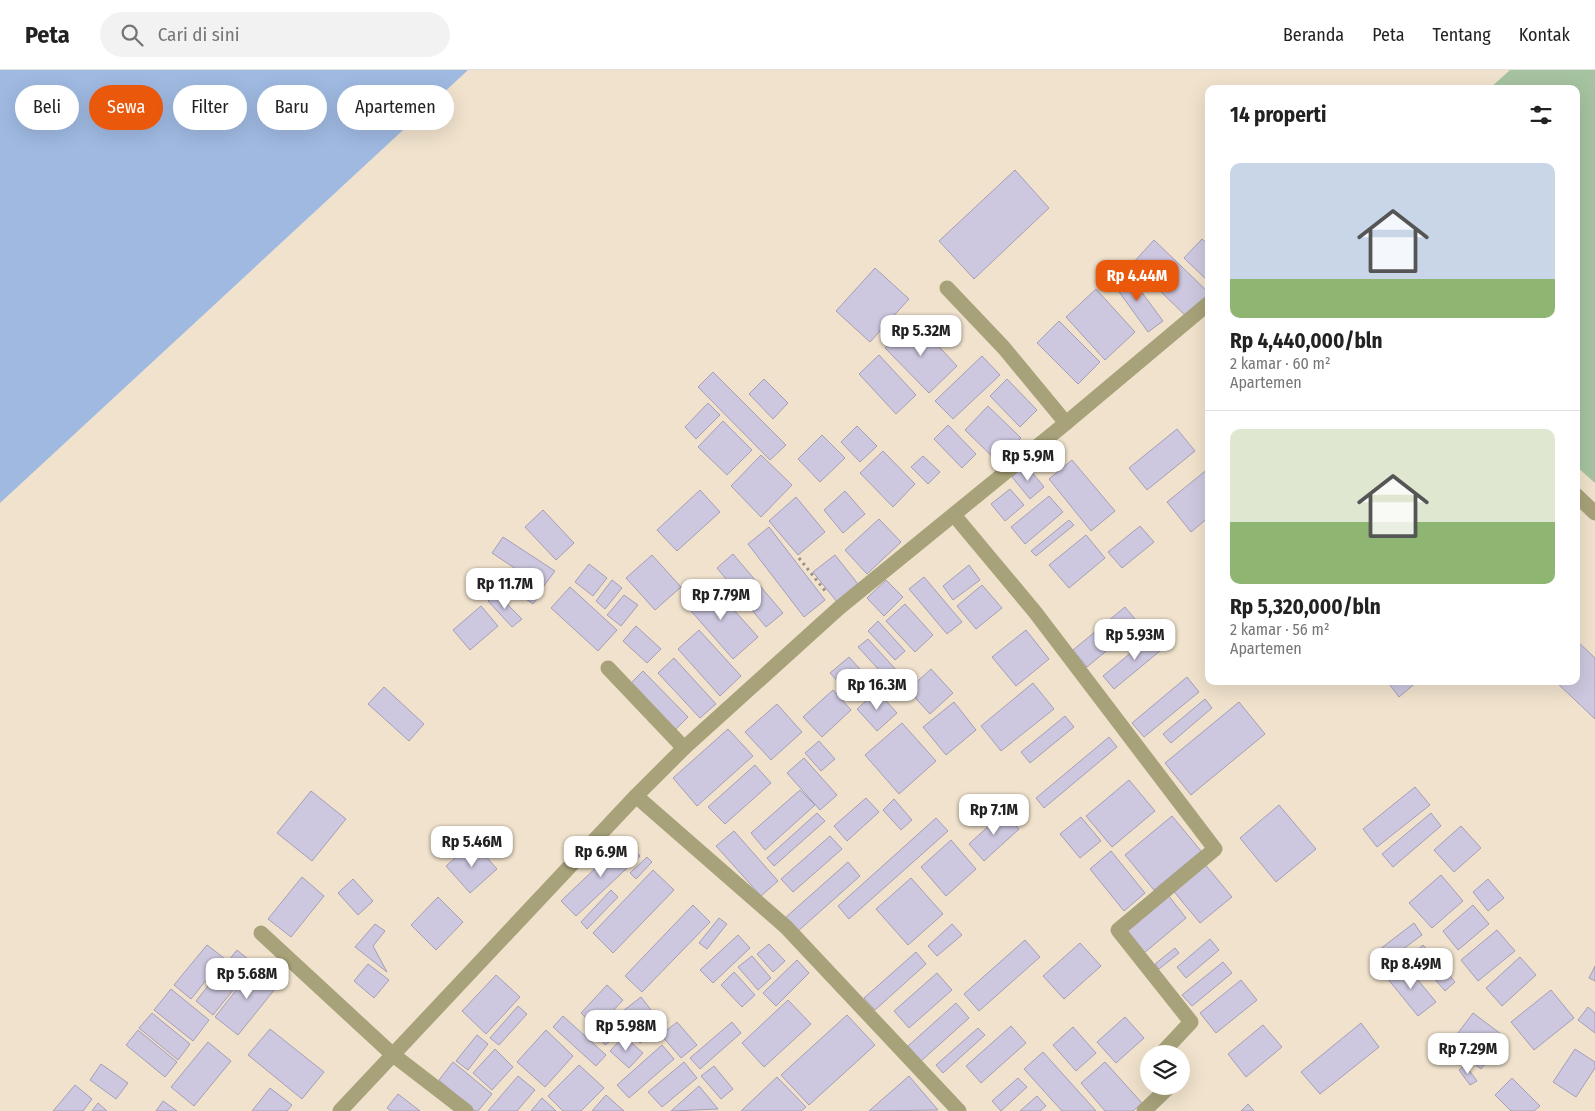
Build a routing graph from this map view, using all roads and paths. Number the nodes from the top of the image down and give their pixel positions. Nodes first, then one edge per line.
1 (947, 288) dead end
2 (1205, 306) edge
3 (1066, 423) junction
4 (1580, 499) edge
5 (1595, 512) edge
6 (954, 515) junction
7 (799, 558) dead end
8 (839, 608) junction
9 (608, 668) dead end
10 (684, 748) junction
11 (636, 796) junction
12 (261, 933) dead end
13 (1170, 1045) edge
14 (392, 1054) junction
15 (1161, 1095) edge
16 (340, 1111) edge
17 (466, 1111) edge
18 (959, 1111) edge
19 (1144, 1111) edge

1 - 3 street
2 - 3 street
3 - 6 street
4 - 5 street
6 - 8 street
6 - 13 street
7 - 8 path
8 - 10 street
9 - 10 street
10 - 11 street
11 - 14 street
11 - 18 street
12 - 14 street
14 - 16 street
14 - 17 street
15 - 19 street

